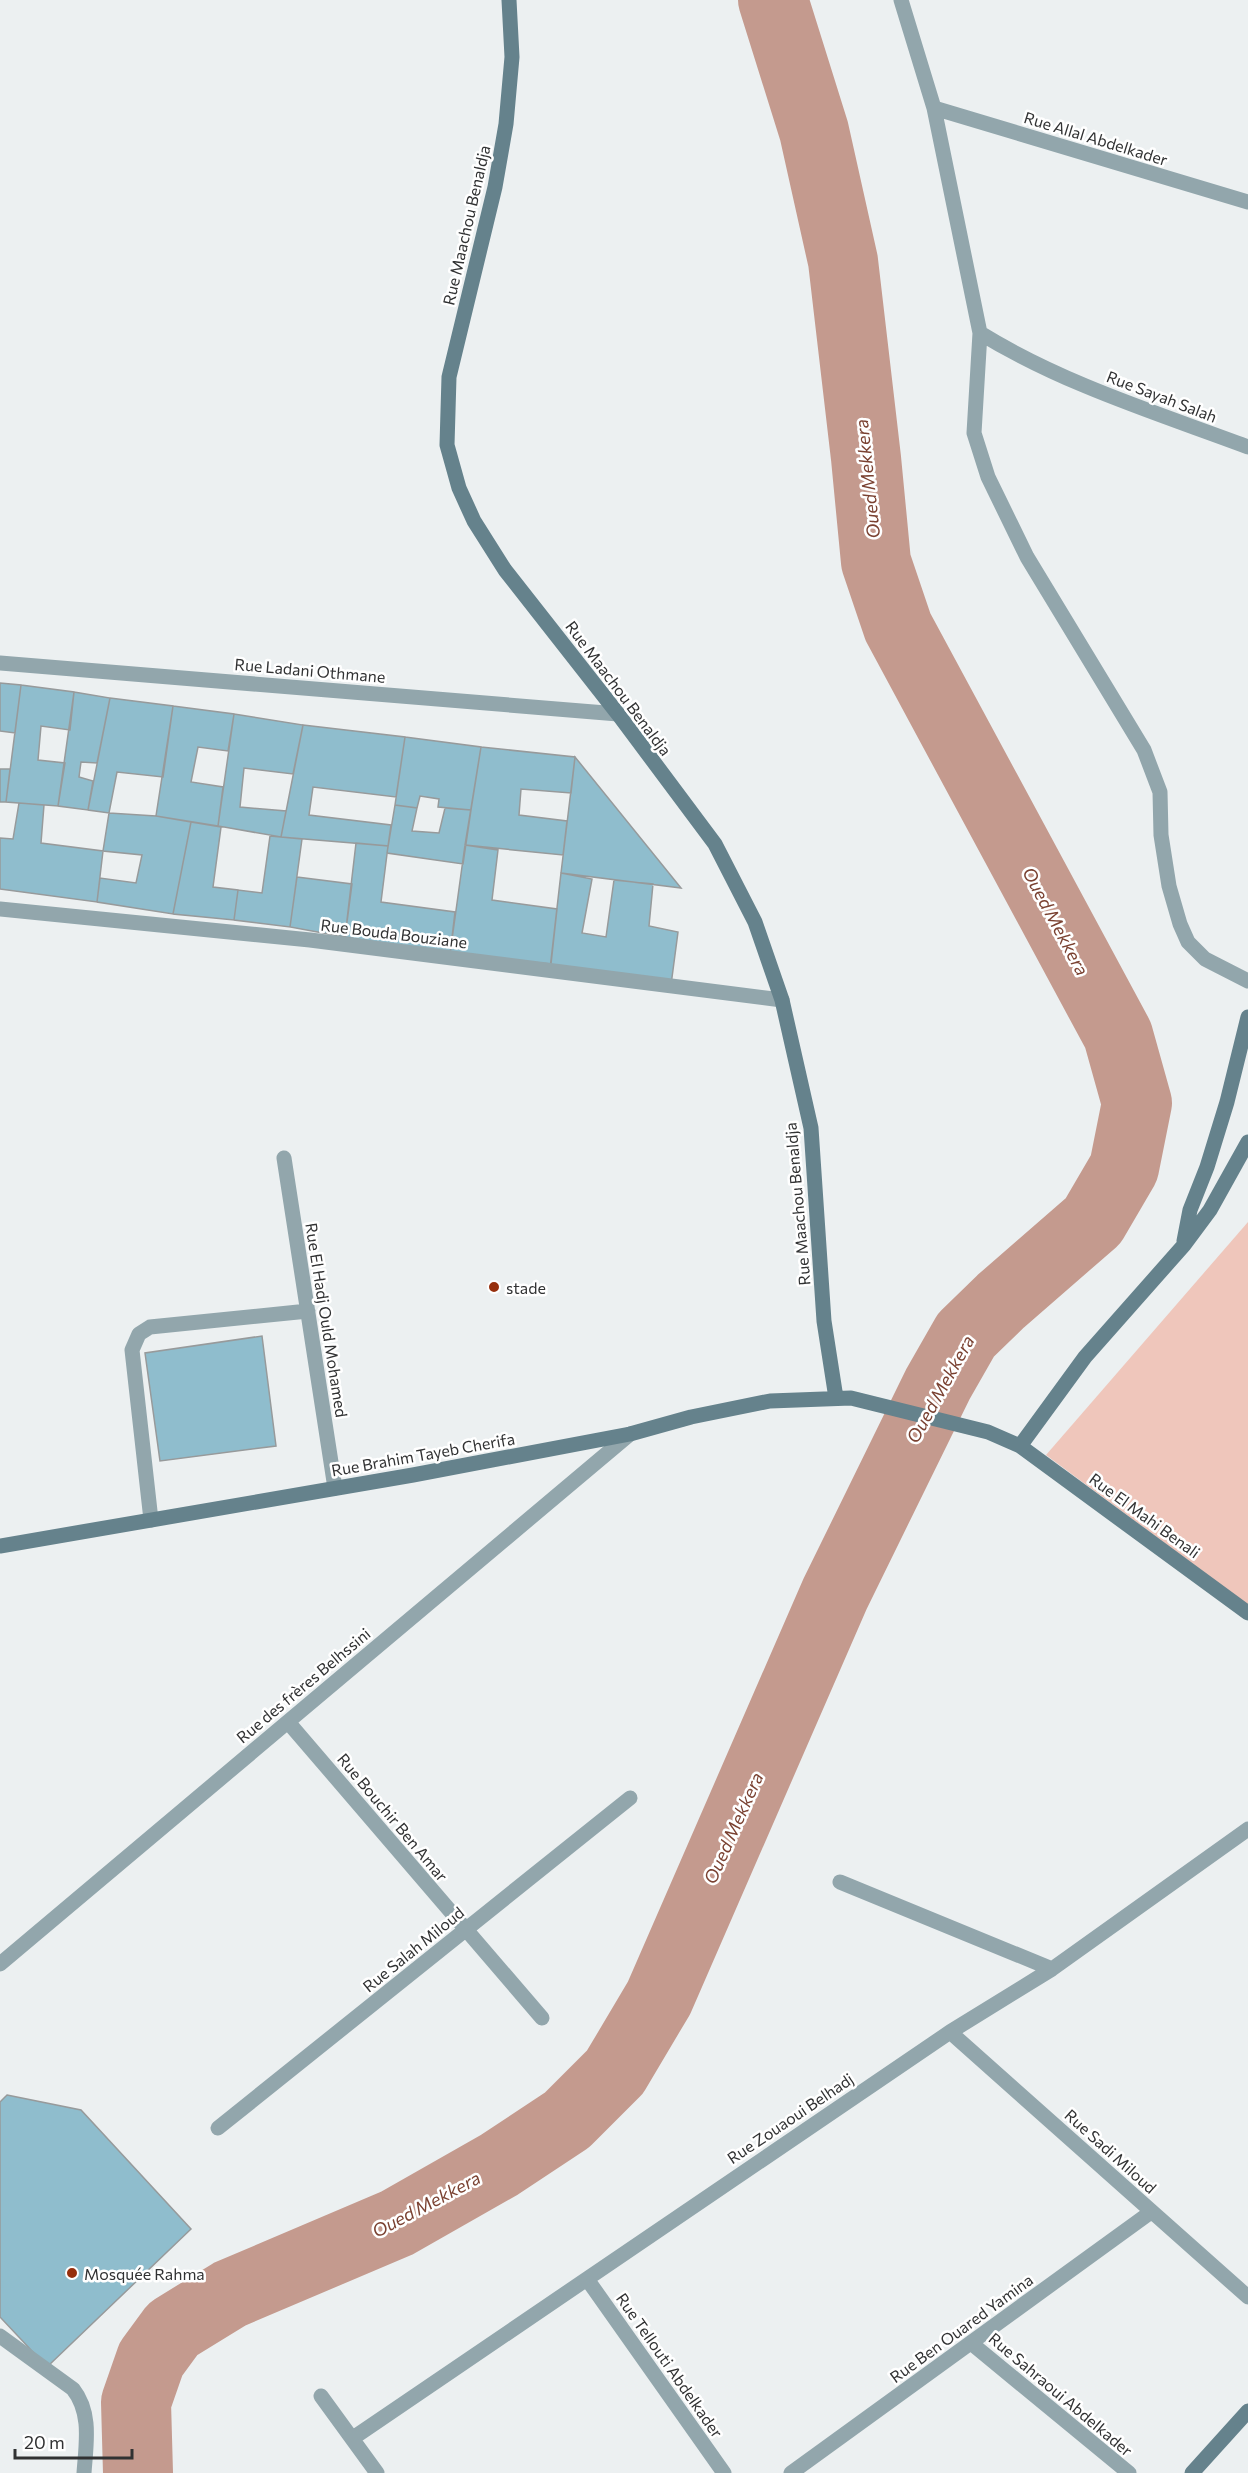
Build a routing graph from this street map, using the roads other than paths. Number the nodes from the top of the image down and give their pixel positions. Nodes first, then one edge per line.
1 (509, 0) edge
2 (901, 0) edge
3 (934, 108) junction
4 (1248, 202) edge
5 (980, 333) junction
6 (1248, 447) edge
7 (0, 663) edge
8 (618, 714) junction
9 (0, 909) edge
10 (1248, 981) edge
11 (782, 1000) junction
12 (1248, 1017) edge
13 (1248, 1142) edge
14 (284, 1158) dead end
15 (1184, 1245) junction
16 (308, 1311) junction
17 (844, 1398) junction
18 (988, 1432) joint
19 (630, 1434) junction
20 (1020, 1446) junction
21 (335, 1488) junction
22 (151, 1520) junction
23 (0, 1546) edge
24 (1248, 1613) edge
25 (288, 1722) junction
26 (630, 1798) dead end
27 (1248, 1829) edge
28 (840, 1882) dead end
29 (465, 1930) junction
30 (0, 1964) edge
31 (1052, 1969) junction
32 (542, 2018) dead end
33 (950, 2032) junction
34 (218, 2128) dead end
35 (1151, 2211) junction
36 (587, 2279) junction
37 (1248, 2297) edge
38 (0, 2336) edge
39 (971, 2343) junction
40 (321, 2396) dead end
41 (1248, 2411) edge
42 (353, 2438) junction
43 (84, 2473) edge
44 (377, 2473) edge
45 (724, 2473) edge
46 (791, 2473) edge
47 (1128, 2473) edge
48 (1191, 2473) edge

1 - 8 main road, Rue Maachou Benaldja
2 - 3 street
3 - 4 street, Rue Allal Abdelkader
3 - 5 street
5 - 6 street, Rue Sayah Salah
5 - 10 street
7 - 8 street, Rue Ladani Othmane
8 - 11 main road, Rue Maachou Benaldja
9 - 11 street, Rue Bouda Bouziane
11 - 17 main road, Rue Maachou Benaldja
12 - 15 main road
13 - 15 main road
14 - 16 street, Rue El Hadj Ould Mohamed
15 - 20 main road
16 - 21 street, Rue El Hadj Ould Mohamed
16 - 22 street
17 - 18 main road, Rue Brahim Tayeb Cherifa
17 - 19 main road, Rue Brahim Tayeb Cherifa
18 - 20 main road, Rue El Mahi Benali
19 - 21 main road, Rue Brahim Tayeb Cherifa
19 - 25 street, Rue des frères Belhssini
20 - 24 main road, Rue El Mahi Benali
21 - 22 main road, Rue Brahim Tayeb Cherifa
22 - 23 main road, Rue Brahim Tayeb Cherifa
25 - 29 street, Rue Bouchir Ben Amar
25 - 30 street, Rue des frères Belhssini
26 - 29 street, Rue Salah Miloud
27 - 31 street, Rue Zouaoui Belhadj
28 - 31 street
29 - 32 street, Rue Bouchir Ben Amar
29 - 34 street, Rue Salah Miloud
31 - 33 street, Rue Zouaoui Belhadj
33 - 35 street, Rue Sadi Miloud
33 - 36 street, Rue Zouaoui Belhadj
35 - 37 street, Rue Sadi Miloud
35 - 39 street, Rue Ben Ouared Yamina
36 - 42 street, Rue Zouaoui Belhadj
36 - 45 street, Rue Tellouti Abdelkader
38 - 43 street
39 - 46 street, Rue Ben Ouared Yamina
39 - 47 street, Rue Sahraoui Abdelkader
40 - 42 street
41 - 48 main road
42 - 44 street

